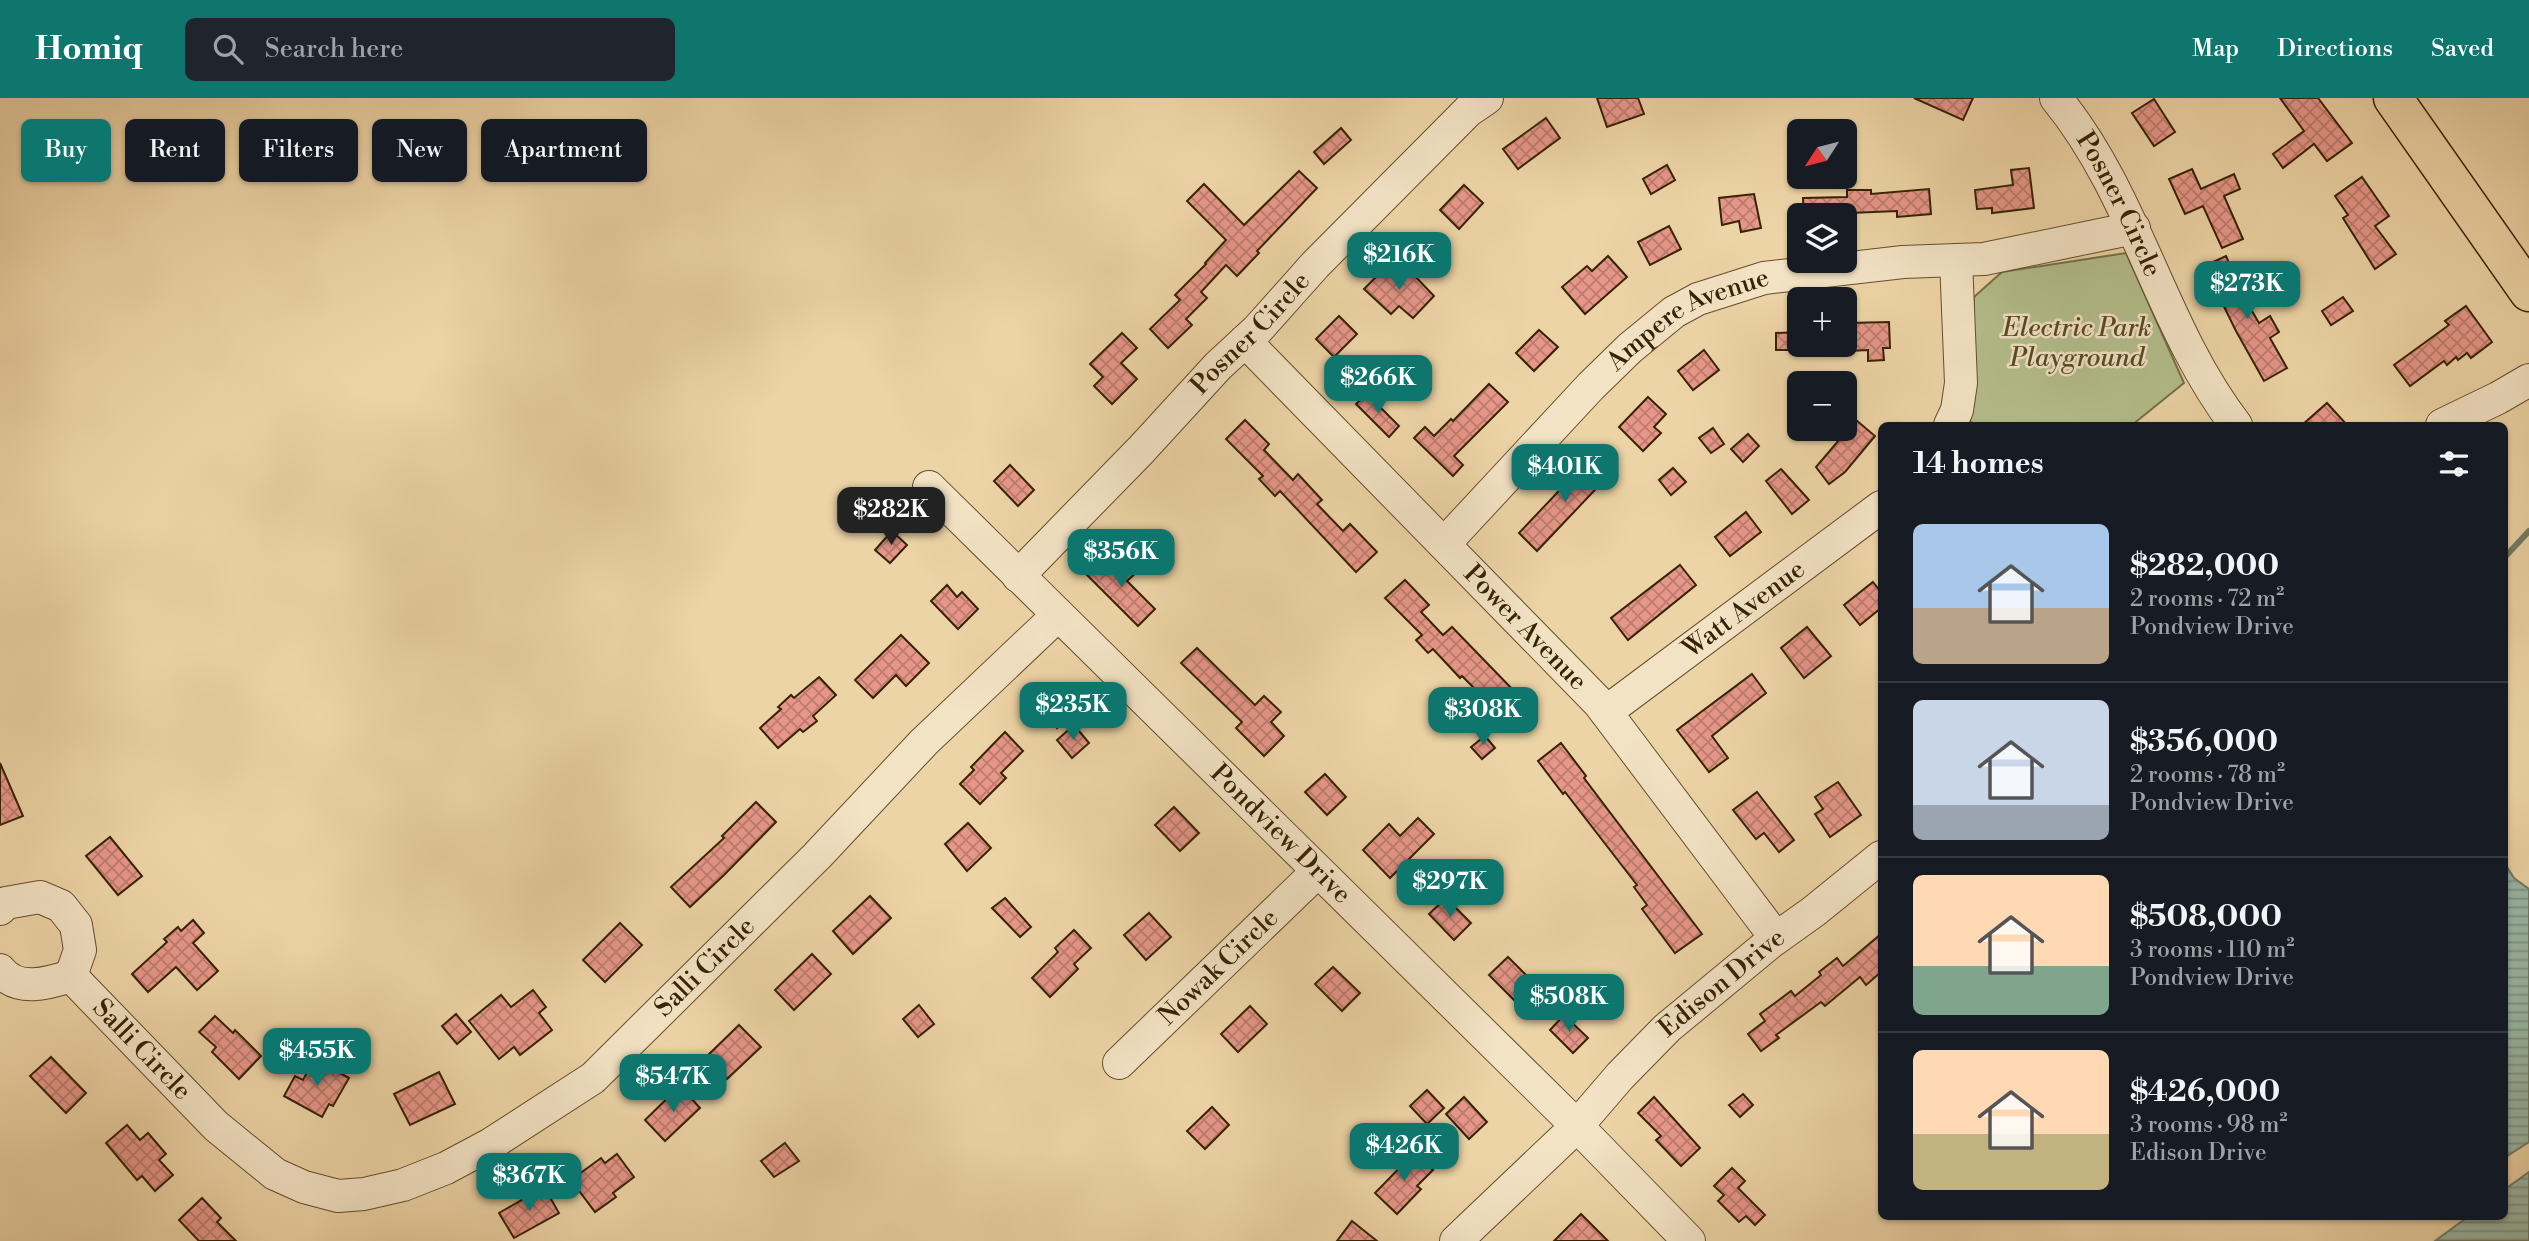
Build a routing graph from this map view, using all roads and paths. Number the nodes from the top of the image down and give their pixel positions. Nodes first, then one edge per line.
1 (1488, 98) edge
2 (2056, 98) edge
3 (2393, 98) edge
4 (2134, 228) junction
5 (1956, 260) junction
6 (2529, 292) edge
7 (1245, 341) junction
8 (2529, 380) edge
9 (1952, 422) edge
10 (2234, 422) edge
11 (2448, 422) edge
12 (929, 487) dead end
13 (1878, 509) edge
14 (1444, 544) junction
15 (1018, 576) junction
16 (1058, 615) junction
17 (1606, 712) junction
18 (1878, 859) edge
19 (1317, 872) junction
20 (0, 909) edge
21 (1776, 938) junction
22 (0, 970) edge
23 (71, 976) junction
24 (1119, 1063) dead end
25 (1577, 1126) junction
26 (1456, 1241) edge
27 (1689, 1241) edge

1 - 7 street, Posner Circle
2 - 4 street, Posner Circle
3 - 6 main road
4 - 5 street, Ampere Avenue
4 - 10 street, Posner Circle
5 - 9 street
5 - 14 street, Ampere Avenue
7 - 14 street, Power Avenue
7 - 15 street, Posner Circle
8 - 11 street
12 - 15 street, Pondview Drive
13 - 17 street, Watt Avenue
14 - 17 street, Power Avenue
15 - 16 street, Pondview Drive
16 - 19 street, Pondview Drive
16 - 23 street, Salli Circle
17 - 21 street, Power Avenue
18 - 21 street, Edison Drive
19 - 24 street, Nowak Circle
19 - 25 street, Pondview Drive
20 - 23 street, Salli Circle
21 - 25 street, Edison Drive
22 - 23 street, Salli Circle
25 - 26 street, Edison Drive
25 - 27 street, Pondview Drive

